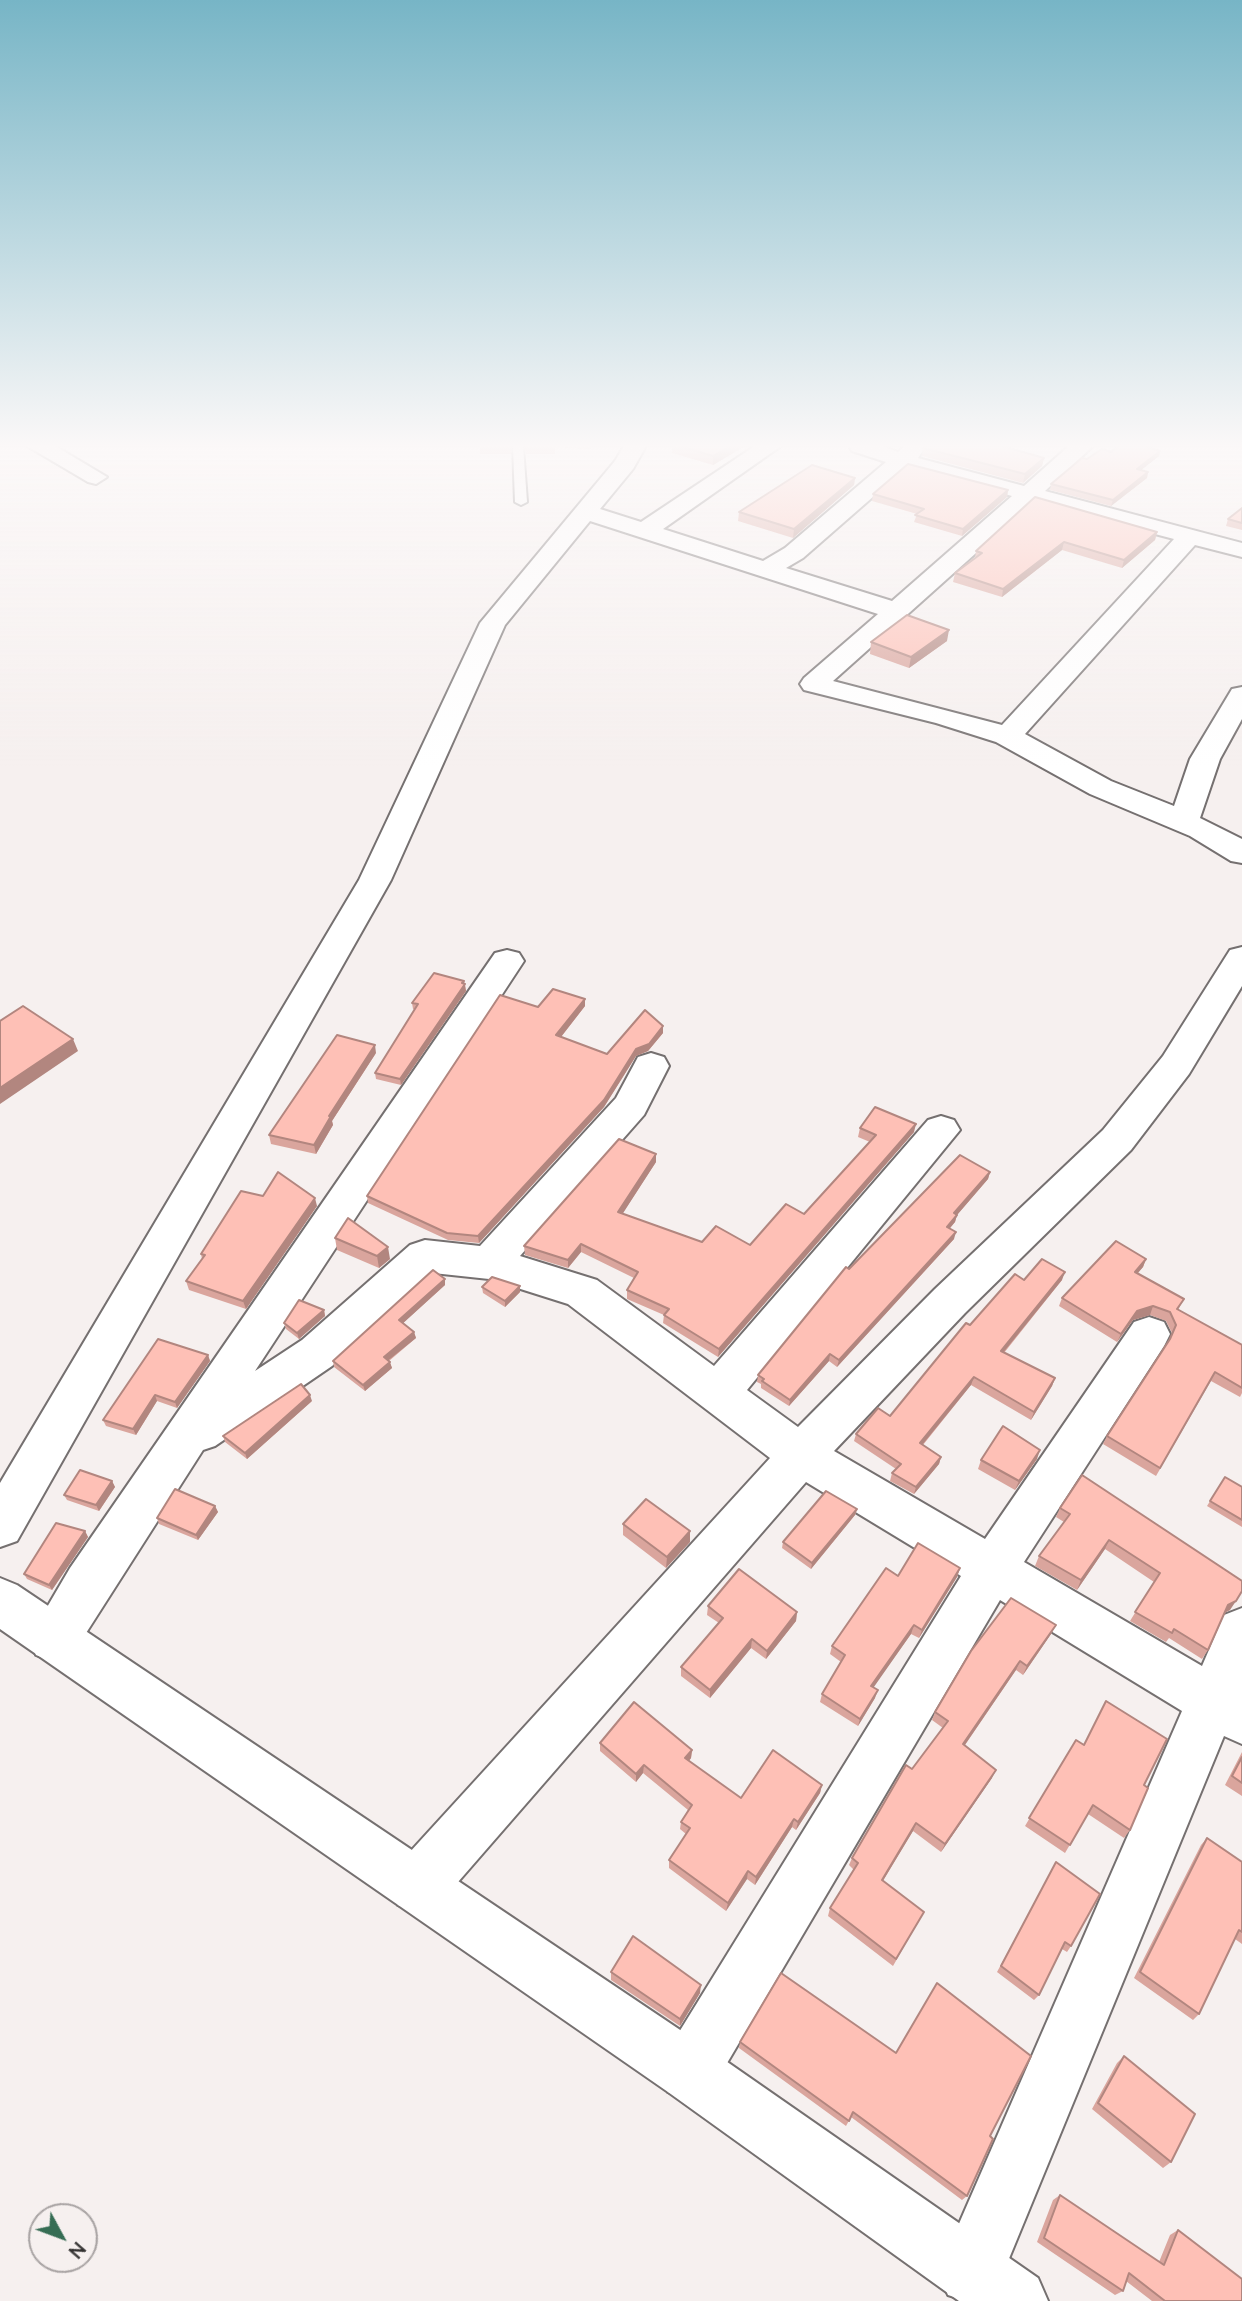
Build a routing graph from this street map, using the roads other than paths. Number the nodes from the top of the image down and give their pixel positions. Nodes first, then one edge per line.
1 (551, 553) edge
2 (716, 553) edge
3 (793, 553) edge
4 (958, 553) edge
5 (1174, 553) edge
6 (766, 569) junction
7 (893, 610) junction
8 (1242, 695) edge
9 (1007, 737) junction
10 (1183, 823) junction
11 (1242, 854) edge
12 (1242, 958) edge
13 (507, 961) dead end
14 (652, 1066) dead end
15 (941, 1130) dead end
16 (489, 1262) junction
17 (1149, 1334) dead end
18 (718, 1392) junction
19 (182, 1443) junction
20 (801, 1455) junction
21 (0, 1527) edge
22 (993, 1568) junction
23 (0, 1601) edge
24 (1242, 1632) edge
25 (54, 1638) junction
26 (1228, 1710) edge
27 (418, 1885) junction
28 (690, 2071) junction
29 (993, 2287) edge

1 - 21 street
2 - 6 street
3 - 6 street
4 - 7 street
5 - 9 street
6 - 7 street
7 - 9 street
8 - 10 street
9 - 10 street
10 - 11 street
12 - 20 street
13 - 19 street
14 - 16 street
15 - 18 street
16 - 18 street
16 - 19 street
17 - 22 street
18 - 20 street
19 - 25 street
20 - 22 street
20 - 27 street
22 - 26 street
22 - 28 street
23 - 25 street
24 - 26 street
25 - 27 street
26 - 29 street
27 - 28 street
28 - 29 street

